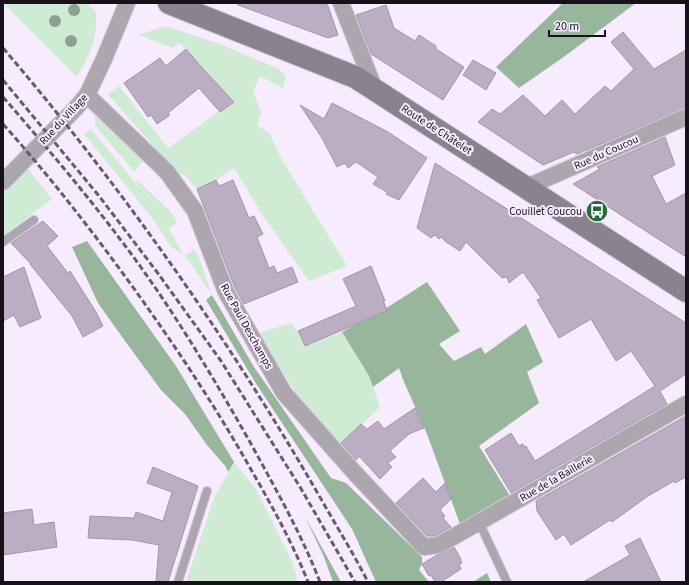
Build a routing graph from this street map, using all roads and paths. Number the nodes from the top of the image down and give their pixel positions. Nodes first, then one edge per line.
1 (127, 3) edge
2 (169, 3) edge
3 (341, 3) edge
4 (375, 90) junction
5 (87, 96) junction
6 (686, 117) edge
7 (3, 182) edge
8 (527, 187) junction
9 (34, 220) dead end
10 (3, 242) edge
11 (686, 291) edge
12 (686, 404) edge
13 (207, 491) dead end
14 (479, 522) junction
15 (424, 547) joint
16 (178, 582) edge
17 (507, 582) edge

1 - 5 street, Rue du Village
2 - 4 main road, Route de Châtelet
3 - 4 street
4 - 8 main road, Route de Châtelet
5 - 7 street, Rue du Village
5 - 15 street, Rue Paul Deschamps
6 - 8 street, Rue du Coucou
8 - 11 main road, Route de Châtelet
9 - 10 lane
12 - 14 street, Rue de la Baillerie
13 - 16 lane
14 - 15 street, Rue de la Baillerie
14 - 17 lane

